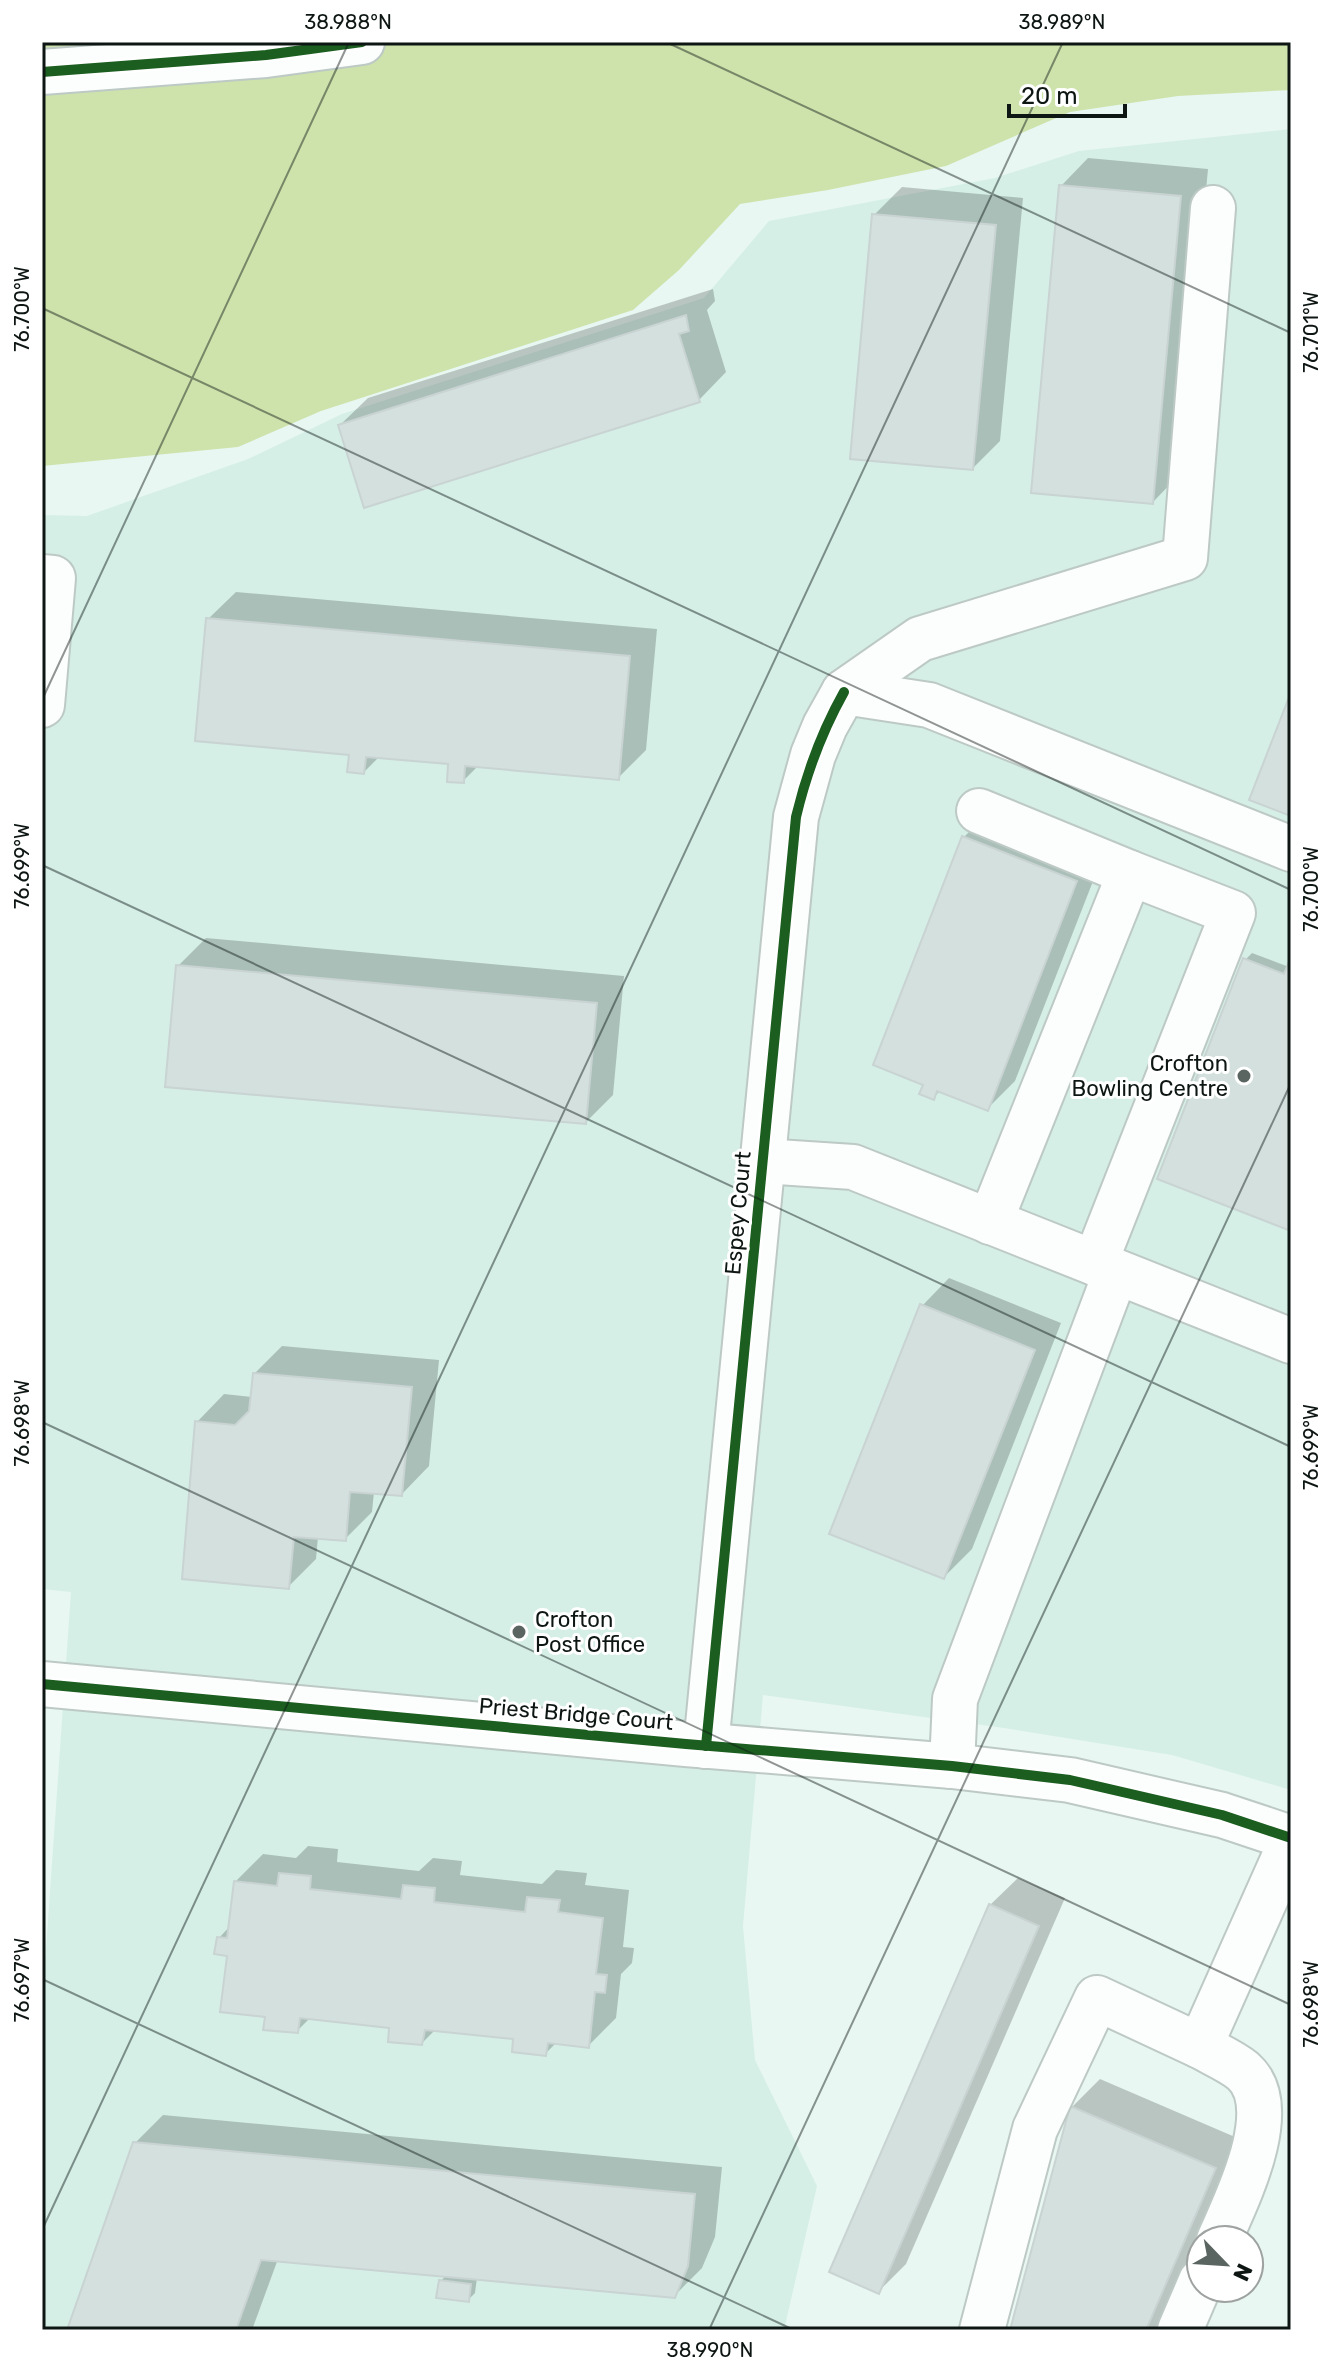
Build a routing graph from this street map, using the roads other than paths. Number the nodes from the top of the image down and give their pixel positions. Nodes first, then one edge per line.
1 (362, 42) edge
2 (42, 72) edge
3 (1213, 208) dead end
4 (42, 577) edge
5 (844, 692) junction
6 (42, 705) edge
7 (979, 811) dead end
8 (1291, 849) edge
9 (1130, 873) junction
10 (762, 1161) junction
11 (990, 1222) junction
12 (1105, 1268) junction
13 (1291, 1341) edge
14 (42, 1684) edge
15 (706, 1746) junction
16 (952, 1766) junction
17 (1291, 1840) edge
18 (1200, 2046) junction
19 (1226, 2224) edge
20 (1191, 2304) edge
21 (982, 2330) edge
22 (1180, 2330) edge

1 - 2 street
3 - 5 street
4 - 6 street
5 - 8 street
5 - 10 street, Espey Court
7 - 9 street
9 - 11 street
9 - 12 street
10 - 11 street
10 - 15 street, Espey Court
11 - 12 street
12 - 13 street
12 - 16 street
14 - 15 street, Priest Bridge Court
15 - 16 street, Priest Bridge Court
16 - 17 street, Priest Bridge Court
17 - 18 street
18 - 19 street
18 - 21 street
20 - 22 street

